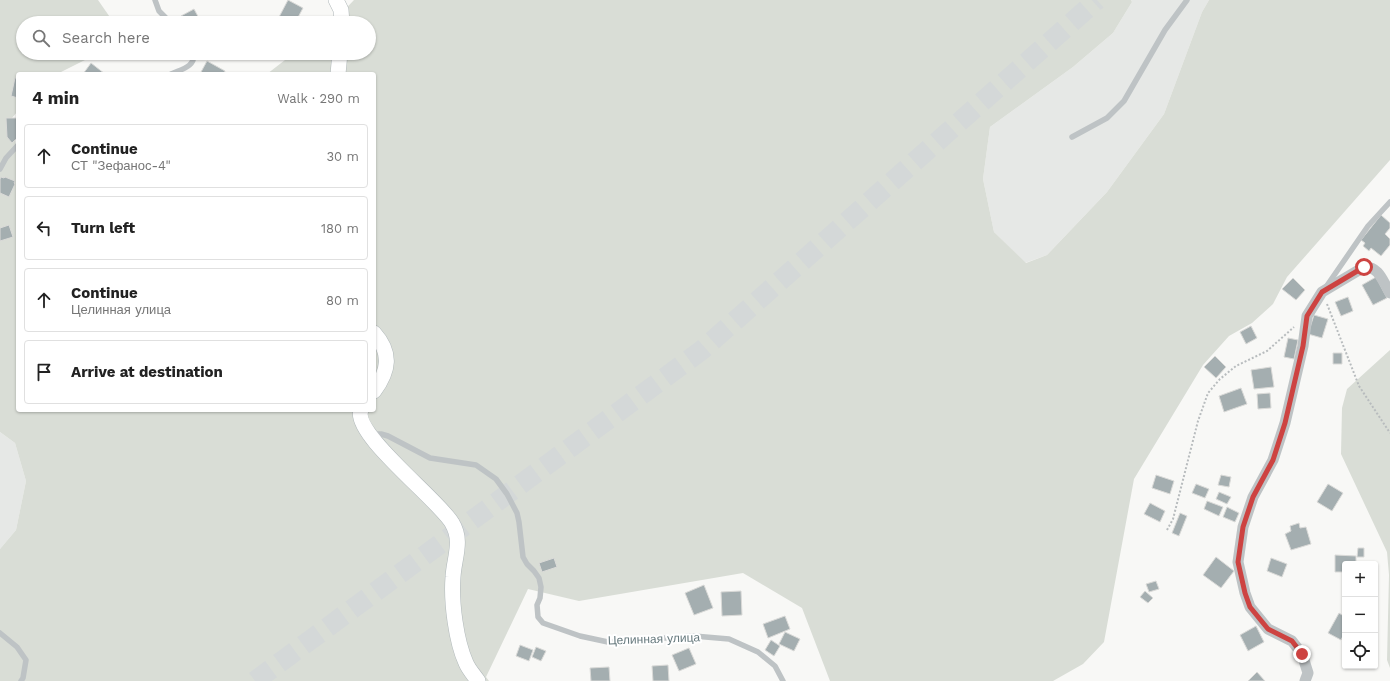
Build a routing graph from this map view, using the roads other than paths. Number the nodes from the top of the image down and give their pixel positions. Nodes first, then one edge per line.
1 (155, 0) edge
2 (336, 0) edge
3 (1187, 0) edge
4 (164, 16) edge
5 (341, 16) edge
6 (194, 60) edge
7 (339, 60) edge
8 (175, 72) edge
9 (338, 72) edge
10 (1072, 137) dead end
11 (16, 147) edge
12 (0, 169) edge
13 (1390, 202) edge
14 (1322, 292) junction
15 (1390, 293) edge
16 (376, 335) edge
17 (376, 388) edge
18 (360, 412) edge
19 (369, 434) junction
20 (0, 633) edge
21 (21, 681) edge
22 (478, 681) edge
23 (783, 681) edge
24 (1305, 681) edge

1 - 4 lane
2 - 5 street
3 - 10 lane
6 - 8 lane
7 - 9 street
11 - 12 lane
13 - 14 lane
14 - 15 street
14 - 24 street
16 - 17 street
18 - 19 street
19 - 22 street
19 - 23 lane, Целинная улица
20 - 21 lane

